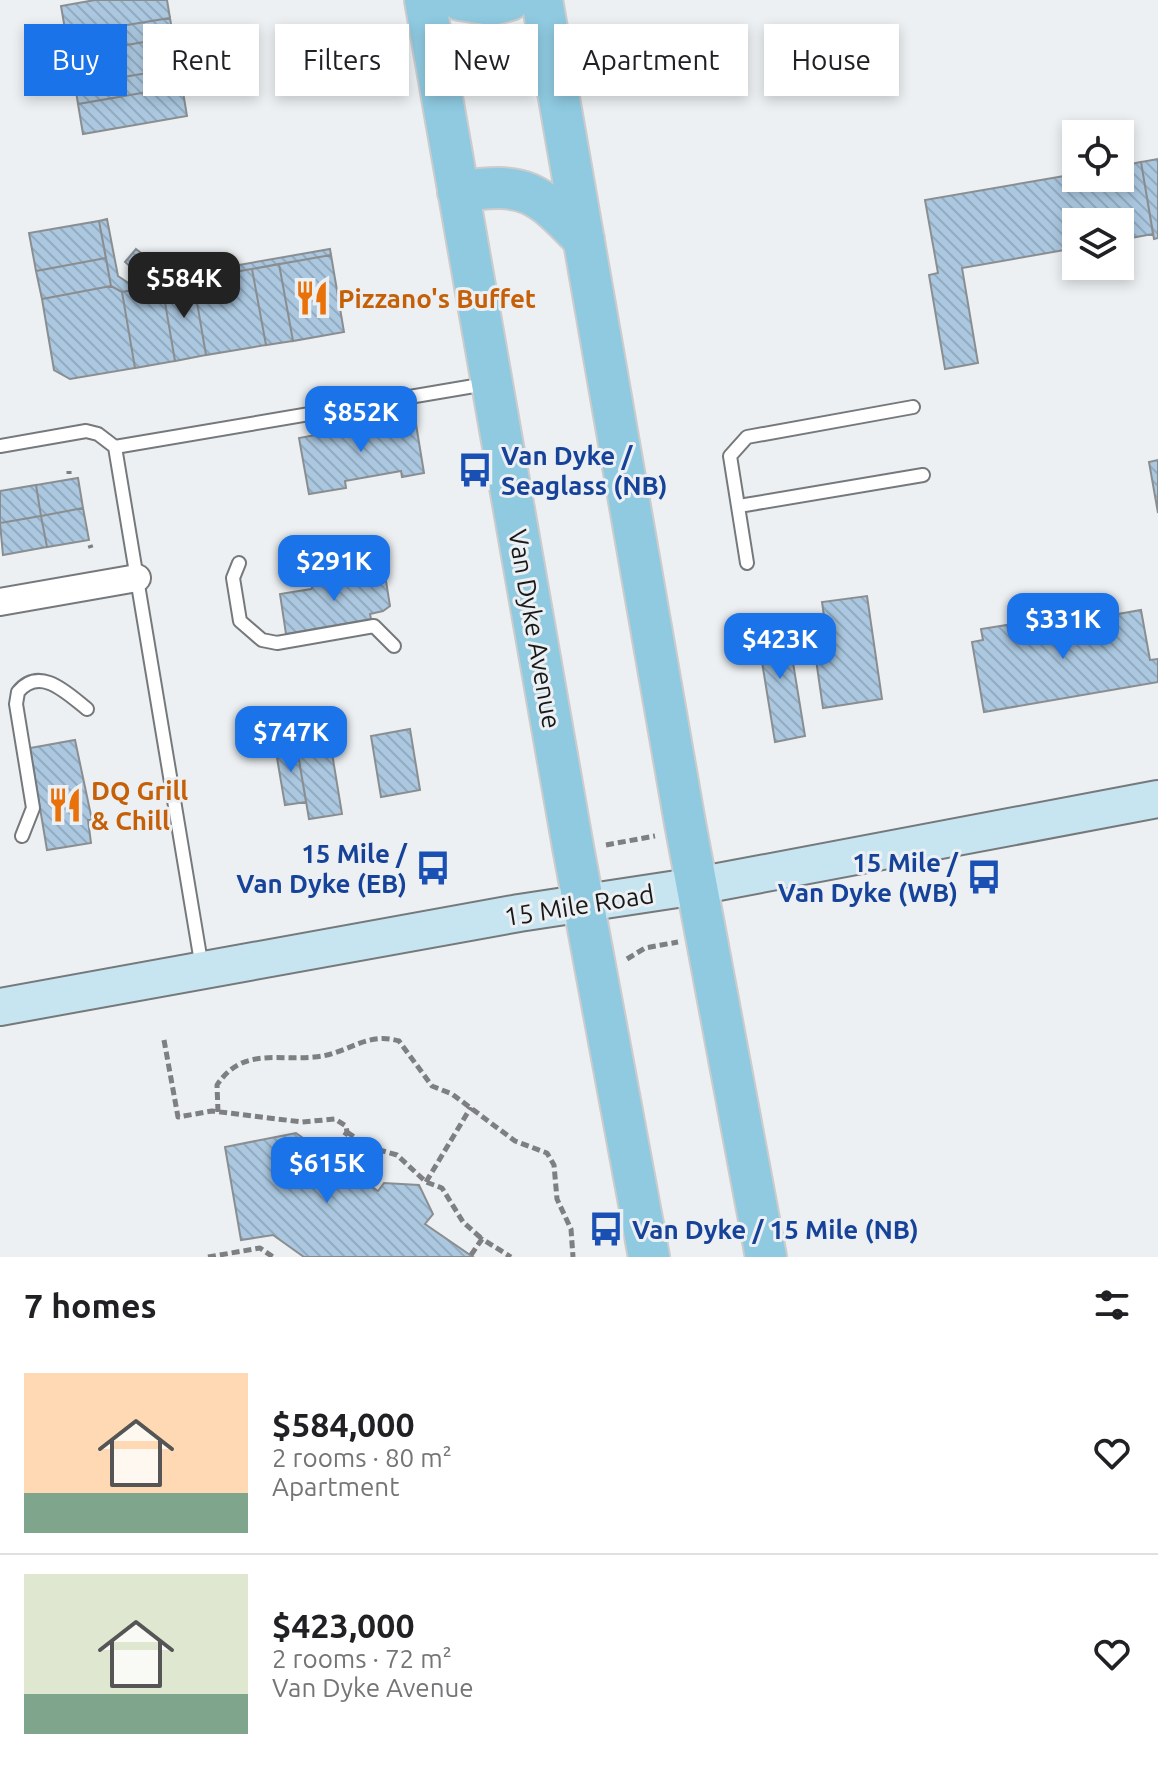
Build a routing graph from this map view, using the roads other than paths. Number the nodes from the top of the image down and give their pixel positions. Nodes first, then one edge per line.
1 (425, 0) edge
2 (460, 0) edge
3 (510, 0) edge
4 (542, 0) edge
5 (458, 192) junction
6 (584, 240) junction
7 (493, 383) junction
8 (913, 407) dead end
9 (0, 446) edge
10 (115, 447) junction
11 (923, 475) dead end
12 (739, 506) junction
13 (239, 563) dead end
14 (747, 563) dead end
15 (137, 578) junction
16 (0, 602) edge
17 (394, 646) dead end
18 (87, 709) dead end
19 (1158, 799) edge
20 (22, 836) dead end
21 (697, 886) junction
22 (584, 903) junction
23 (202, 970) junction
24 (0, 1007) edge
25 (649, 1257) edge
26 (766, 1257) edge

1 - 5 main road, Van Dyke Avenue
2 - 3 main road
4 - 6 main road
5 - 6 main road
5 - 7 main road, Van Dyke Avenue
6 - 21 main road
7 - 10 lane
7 - 22 main road, Van Dyke Avenue
8 - 12 lane
9 - 10 lane
10 - 15 lane
11 - 12 lane
12 - 14 lane
13 - 17 lane
15 - 16 street
15 - 23 lane
18 - 20 lane
19 - 21 main road, 15 Mile Road
21 - 22 main road, 15 Mile Road
21 - 26 main road
22 - 23 main road, 15 Mile Road
22 - 25 main road, Van Dyke Avenue
23 - 24 main road, 15 Mile Road

